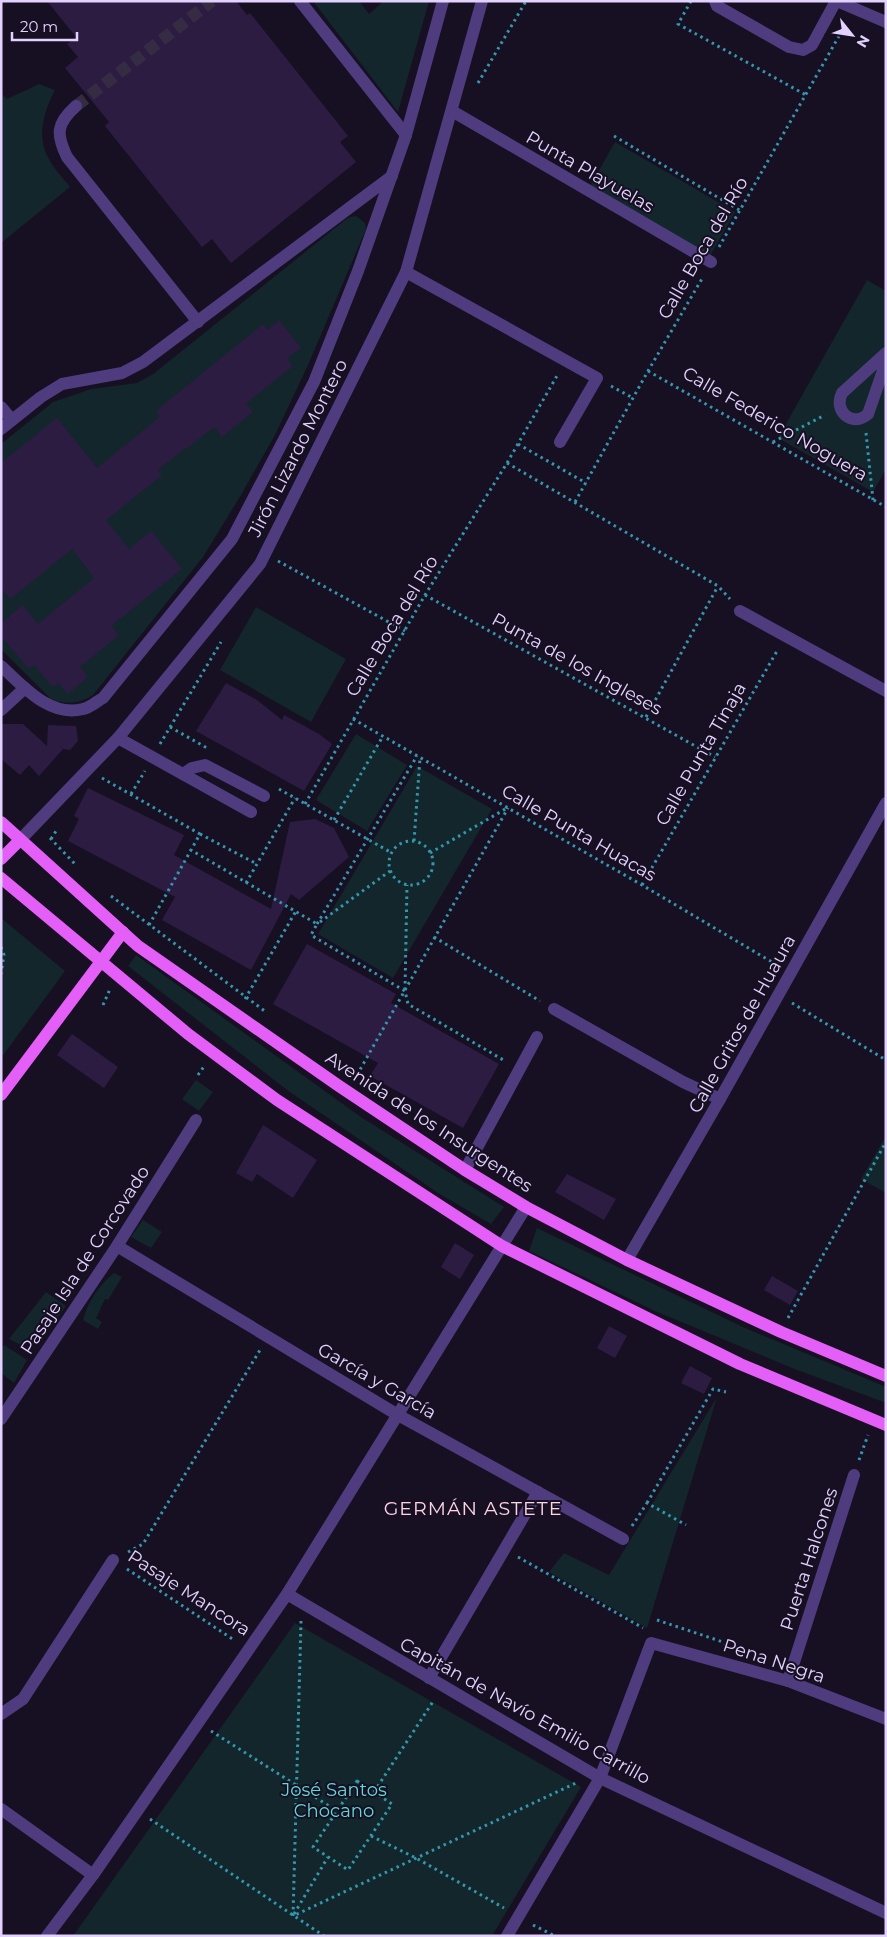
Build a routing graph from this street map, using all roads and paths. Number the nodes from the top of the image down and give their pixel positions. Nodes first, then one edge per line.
1 (300, 1) edge
2 (443, 1) edge
3 (482, 1) edge
4 (526, 1) edge
5 (691, 1) edge
6 (715, 1) edge
7 (837, 1) edge
8 (855, 8) junction
9 (886, 22) edge
10 (477, 84) dead end
11 (806, 95) junction
12 (76, 106) tunnel mouth
13 (452, 111) junction
14 (406, 135) junction
15 (614, 136) dead end
16 (392, 176) junction
17 (741, 211) junction
18 (711, 262) junction
19 (406, 272) junction
20 (198, 322) junction
21 (886, 353) edge
22 (566, 360) junction
23 (886, 362) edge
24 (648, 371) junction
25 (597, 378) junction
26 (633, 398) junction
27 (1, 407) edge
28 (840, 408) junction
29 (864, 417) junction
30 (12, 420) junction
31 (1, 429) edge
32 (560, 442) dead end
33 (772, 442) junction
34 (518, 444) junction
35 (507, 463) junction
36 (586, 483) junction
37 (872, 500) junction
38 (575, 502) junction
39 (886, 507) edge
40 (265, 554) junction
41 (718, 586) junction
42 (425, 595) junction
43 (740, 611) joint
44 (405, 631) junction
45 (226, 634) dead end
46 (785, 637) junction
47 (1, 666) edge
48 (25, 688) junction
49 (886, 692) edge
50 (1, 710) edge
51 (646, 717) junction
52 (353, 719) junction
53 (383, 736) junction
54 (118, 738) junction
55 (153, 757) junction
56 (419, 757) junction
57 (715, 757) junction
58 (183, 774) junction
59 (98, 776) dead end
60 (131, 794) junction
61 (264, 796) dead end
62 (295, 798) dead end
63 (886, 803) edge
64 (508, 808) junction
65 (251, 812) dead end
66 (334, 820) junction
67 (1, 822) edge
68 (35, 824) junction
69 (200, 834) junction
70 (369, 839) junction
71 (20, 840) junction
72 (414, 841) junction
73 (191, 850) junction
74 (392, 853) junction
75 (430, 853) junction
76 (1, 859) edge
77 (257, 864) junction
78 (77, 866) dead end
79 (390, 871) junction
80 (1, 878) edge
81 (246, 883) junction
82 (407, 885) junction
83 (642, 886) junction
84 (104, 891) dead end
85 (296, 911) junction
86 (318, 924) junction
87 (149, 925) junction
88 (123, 932) junction
89 (434, 937) junction
90 (1, 947) edge
91 (101, 960) junction
92 (790, 973) junction
93 (1, 974) edge
94 (405, 990) junction
95 (778, 995) junction
96 (246, 998) junction
97 (554, 1009) joint
98 (267, 1012) dead end
99 (235, 1014) junction
100 (537, 1037) dead end
101 (886, 1060) edge
102 (349, 1070) dead end
103 (520, 1070) junction
104 (356, 1075) junction
105 (364, 1081) dead end
106 (1, 1095) edge
107 (720, 1099) junction
108 (196, 1120) dead end
109 (886, 1142) edge
110 (465, 1170) junction
111 (526, 1207) junction
112 (117, 1246) junction
113 (502, 1246) junction
114 (626, 1260) junction
115 (781, 1332) junction
116 (268, 1337) junction
117 (886, 1376) edge
118 (726, 1392) dead end
119 (398, 1415) junction
120 (1, 1419) edge
121 (886, 1425) edge
122 (854, 1475) dead end
123 (538, 1492) junction
124 (647, 1503) junction
125 (686, 1525) dead end
126 (623, 1539) joint
127 (504, 1549) junction
128 (113, 1560) junction
129 (287, 1594) junction
130 (301, 1603) junction
131 (645, 1629) dead end
132 (249, 1650) junction
133 (429, 1678) junction
134 (788, 1681) junction
135 (443, 1687) junction
136 (1, 1714) edge
137 (886, 1719) edge
138 (198, 1723) junction
139 (597, 1776) junction
140 (297, 1786) junction
141 (374, 1792) junction
142 (1, 1809) edge
143 (138, 1811) junction
144 (337, 1812) junction
145 (371, 1836) junction
146 (328, 1857) junction
147 (416, 1858) junction
148 (93, 1875) junction
149 (886, 1913) edge
150 (293, 1916) junction
151 (519, 1916) junction
152 (47, 1936) edge
153 (324, 1936) edge
154 (507, 1936) edge
155 (555, 1936) edge

1 - 14 street
2 - 14 street
3 - 13 street, Jirón Lizardo Montero
4 - 10 path
5 - 11 path
6 - 7 street
7 - 8 street
8 - 9 street
8 - 11 path, Calle Boca del Río
11 - 17 path, Calle Boca del Río
12 - 20 street
13 - 18 street, Punta Playuelas
13 - 19 street, Jirón Lizardo Montero
14 - 16 street
15 - 17 path
16 - 20 street
16 - 48 street
17 - 18 path, Calle Boca del Río
18 - 24 path, Calle Boca del Río
19 - 22 street
19 - 40 street, Jirón Lizardo Montero
20 - 30 street
21 - 28 street
22 - 25 street
22 - 34 path, Calle Boca del Río
23 - 29 street
24 - 26 path, Calle Boca del Río
24 - 33 path, Calle Federico Noguera
25 - 26 path
25 - 32 street
26 - 36 path, Calle Boca del Río
27 - 30 street
28 - 29 street
28 - 33 path
29 - 37 path
30 - 31 street
33 - 37 path, Calle Federico Noguera
34 - 35 path, Calle Boca del Río
34 - 36 path
35 - 38 path
35 - 42 path, Calle Boca del Río
36 - 38 path, Calle Boca del Río
37 - 39 path, Calle Federico Noguera
38 - 41 path
40 - 44 path
40 - 54 street, Jirón Lizardo Montero
41 - 43 path
41 - 51 path
42 - 44 path, Calle Boca del Río
42 - 51 path, Punta de los Ingleses
43 - 46 street
44 - 52 path, Calle Boca del Río
45 - 55 path
46 - 49 street
46 - 57 path, Calle Punta Tinaja
47 - 48 street
48 - 50 street
51 - 57 path, Punta de los Ingleses
52 - 53 path, Calle Punta Huacas
52 - 66 path, Calle Boca del Río
53 - 56 path, Calle Punta Huacas
53 - 66 path
54 - 55 street
54 - 68 street, Jirón Lizardo Montero
55 - 58 street
55 - 60 path
56 - 64 path, Calle Punta Huacas
56 - 70 path
56 - 72 path
57 - 83 path, Calle Punta Tinaja
58 - 61 street
58 - 65 street
59 - 60 path
60 - 69 path
62 - 77 path
63 - 92 street, Calle Gritos de Huaura
64 - 75 path
64 - 83 path, Calle Punta Huacas
64 - 89 path
66 - 70 path
67 - 71 main road, Avenida de los Insurgentes
68 - 71 street, Jirón Lizardo Montero
68 - 78 path
69 - 73 path
69 - 77 path
70 - 74 path
70 - 86 path
71 - 76 main road
71 - 88 main road, Avenida de los Insurgentes
72 - 74 path
72 - 75 path
73 - 81 path
73 - 87 path
74 - 79 path
75 - 82 path
77 - 81 path
79 - 82 path
79 - 86 path
80 - 91 main road
81 - 85 path
82 - 94 path
83 - 92 path, Calle Punta Huacas
84 - 87 path
85 - 86 path
85 - 96 path
86 - 94 path
87 - 96 path
88 - 91 main road
88 - 99 main road, Avenida de los Insurgentes
89 - 94 path
89 - 97 path
90 - 93 path
91 - 106 main road
91 - 113 main road
92 - 95 street, Calle Gritos de Huaura
94 - 103 path
94 - 104 path
95 - 101 path
95 - 107 street, Calle Gritos de Huaura
96 - 98 path
96 - 99 path
97 - 107 street
99 - 110 main road, Avenida de los Insurgentes
100 - 103 street
102 - 104 path
103 - 110 street
104 - 105 path
107 - 114 street, Calle Gritos de Huaura
108 - 112 street, Pasaje Isla de Corcovado
109 - 115 path
110 - 111 main road, Avenida de los Insurgentes
111 - 113 street
111 - 114 main road, Avenida de los Insurgentes
112 - 116 street, García y García
112 - 120 street, Pasaje Isla de Corcovado
113 - 119 street
113 - 121 main road
114 - 115 main road, Avenida de los Insurgentes
115 - 117 main road, Avenida de los Insurgentes
116 - 119 street, García y García
116 - 128 path
118 - 124 path
119 - 123 street, García y García
119 - 129 street
122 - 134 street, Puerta Halcones
123 - 126 street, García y García
123 - 127 street
124 - 125 path
124 - 126 path
127 - 131 path
127 - 133 street
128 - 132 path, Pasaje Mancora
128 - 136 street
129 - 130 street, Capitán de Navío Emilio Carrillo
129 - 132 street
130 - 133 street, Capitán de Navío Emilio Carrillo
130 - 140 path
132 - 138 street
133 - 135 street, Capitán de Navío Emilio Carrillo
134 - 137 street, Pena Negra
134 - 139 street, Pena Negra
135 - 139 street, Capitán de Navío Emilio Carrillo
135 - 141 path
138 - 140 path
138 - 143 street
139 - 147 path
139 - 149 street, Capitán de Navío Emilio Carrillo
139 - 151 street
140 - 144 path
140 - 150 path
141 - 144 path
141 - 145 path
142 - 148 street
143 - 148 street
143 - 150 path
144 - 146 path
145 - 146 path
145 - 147 path
146 - 150 path
147 - 150 path
147 - 151 path
148 - 152 street
150 - 153 path
151 - 154 street
151 - 155 path

